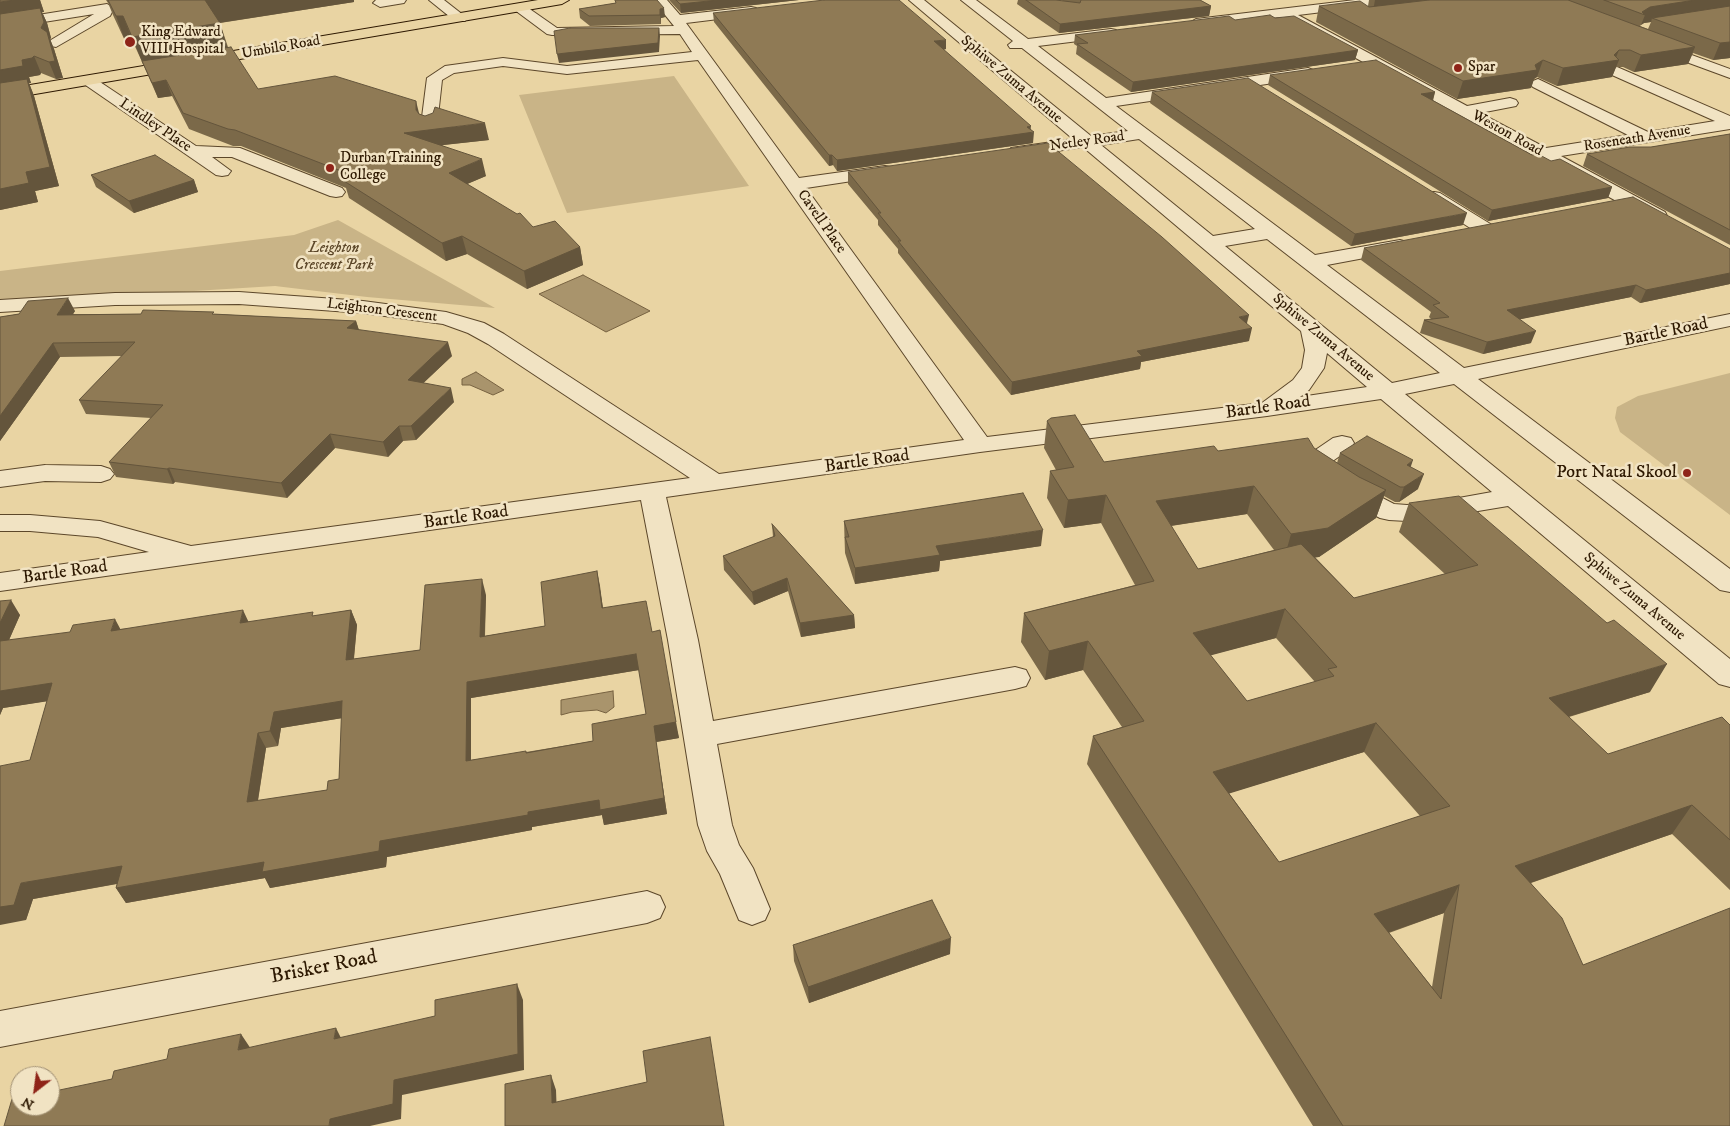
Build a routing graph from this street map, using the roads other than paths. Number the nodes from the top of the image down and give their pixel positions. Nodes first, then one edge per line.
1 (399, 0) edge
2 (436, 0) edge
3 (562, 0) edge
4 (660, 0) edge
5 (916, 0) edge
6 (968, 0) edge
7 (1320, 0) edge
8 (1388, 0) edge
9 (380, 3) dead end
10 (105, 4) edge
11 (1229, 4) dead end
12 (1333, 7) junction
13 (518, 8) junction
14 (764, 10) edge
15 (1284, 13) junction
16 (1251, 17) junction
17 (460, 18) junction
18 (0, 25) edge
19 (681, 25) junction
20 (1183, 25) edge
21 (1124, 32) edge
22 (1653, 34) edge
23 (56, 43) dead end
24 (1026, 43) junction
25 (990, 48) junction
26 (702, 55) junction
27 (1377, 63) junction
28 (1349, 67) edge
29 (1729, 69) edge
30 (1322, 71) edge
31 (1617, 72) edge
32 (89, 81) junction
33 (1248, 81) junction
34 (1538, 84) edge
35 (0, 95) edge
36 (1272, 97) edge
37 (1101, 103) junction
38 (1510, 104) dead end
39 (1465, 111) junction
40 (1730, 123) edge
41 (429, 125) edge
42 (1142, 134) junction
43 (1646, 138) junction
44 (1086, 142) junction
45 (192, 151) junction
46 (1544, 154) junction
47 (998, 155) edge
48 (901, 169) edge
49 (222, 171) dead end
50 (794, 184) junction
51 (1420, 189) edge
52 (336, 192) edge
53 (1632, 201) junction
54 (1603, 207) edge
55 (1673, 224) edge
56 (1505, 226) edge
57 (1486, 230) junction
58 (1272, 232) junction
59 (1456, 235) edge
60 (1418, 242) edge
61 (1209, 243) junction
62 (1312, 262) junction
63 (0, 306) edge
64 (1730, 320) edge
65 (1311, 327) junction
66 (1461, 376) junction
67 (1385, 391) junction
68 (1267, 409) junction
69 (1342, 443) dead end
70 (980, 446) junction
71 (101, 474) dead end
72 (0, 479) edge
73 (716, 483) junction
74 (652, 492) junction
75 (1513, 497) junction
76 (0, 523) edge
77 (191, 555) junction
78 (0, 582) edge
79 (1730, 583) edge
80 (1724, 665) edge
81 (1015, 678) dead end
82 (700, 735) junction
83 (647, 907) dead end
84 (752, 909) dead end
85 (0, 1029) edge

1 - 9 street
2 - 17 street
3 - 13 main road, Umbilo Road
4 - 19 street, Cavell Place
5 - 25 street, Sphiwe Zuma Avenue
6 - 24 street, Sphiwe Zuma Avenue
7 - 12 street
8 - 12 street
10 - 18 street
10 - 23 street
11 - 16 street
12 - 15 street
13 - 17 main road, Umbilo Road
13 - 19 street
14 - 19 street
15 - 16 street
15 - 27 street, Weston Road
16 - 20 street
17 - 32 main road, Umbilo Road
19 - 26 street, Cavell Place
21 - 24 street
22 - 29 street
24 - 25 street
24 - 37 street, Sphiwe Zuma Avenue
25 - 44 street, Sphiwe Zuma Avenue
26 - 41 street
26 - 50 street, Cavell Place
27 - 28 street
27 - 39 street, Weston Road
30 - 33 street
31 - 40 street
32 - 35 main road, Umbilo Road
32 - 45 street, Lindley Place
33 - 36 street
33 - 37 street
34 - 43 street
37 - 42 street, Sphiwe Zuma Avenue
38 - 39 street
39 - 46 street, Weston Road
40 - 43 street, Roseneath Avenue
42 - 44 street, Netley Road
42 - 58 street, Sphiwe Zuma Avenue
43 - 46 street, Roseneath Avenue
44 - 47 street, Netley Road
44 - 61 street, Sphiwe Zuma Avenue
45 - 49 street, Lindley Place
45 - 52 street
46 - 53 street, Weston Road
48 - 50 street
50 - 70 street, Cavell Place
51 - 57 street
53 - 54 street
53 - 55 street, Weston Road
56 - 57 street
57 - 59 street
58 - 61 street
58 - 62 street, Sphiwe Zuma Avenue
60 - 62 street
61 - 65 street, Sphiwe Zuma Avenue
62 - 66 street, Sphiwe Zuma Avenue
63 - 73 street, Leighton Crescent
64 - 66 street, Bartle Road
65 - 67 street, Sphiwe Zuma Avenue
65 - 68 street
66 - 67 street, Bartle Road
66 - 79 street, Sphiwe Zuma Avenue
67 - 68 street, Bartle Road
67 - 75 street, Sphiwe Zuma Avenue
68 - 70 street, Bartle Road
69 - 75 street
70 - 73 street, Bartle Road
71 - 72 street
73 - 74 street, Bartle Road
74 - 77 street, Bartle Road
74 - 82 street
75 - 80 street, Sphiwe Zuma Avenue
76 - 77 street
77 - 78 street, Bartle Road
81 - 82 street
82 - 84 street
83 - 85 street, Brisker Road

